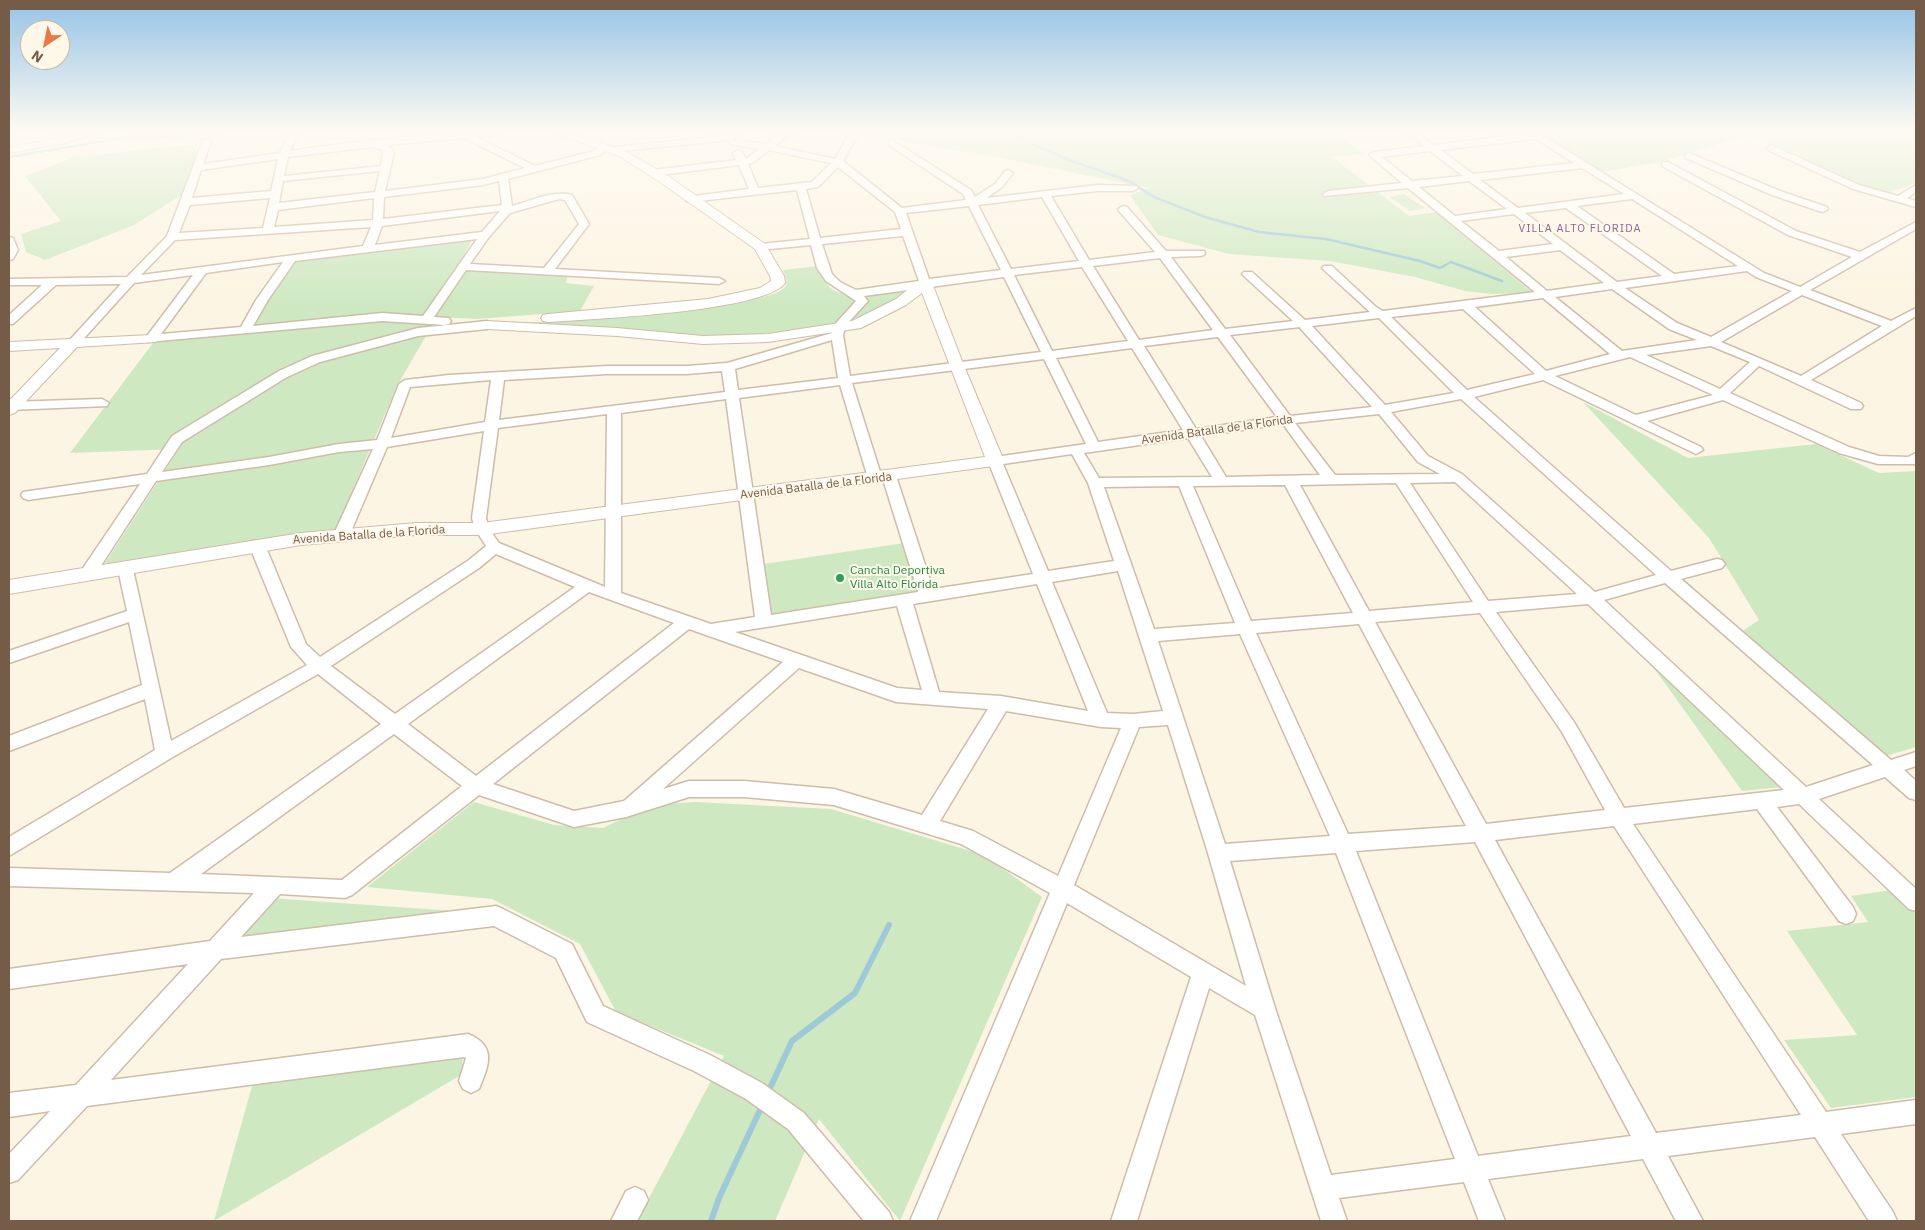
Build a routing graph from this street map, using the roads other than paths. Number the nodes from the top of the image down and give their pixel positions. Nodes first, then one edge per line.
1 (190, 189) edge
2 (277, 189) edge
3 (380, 189) edge
4 (424, 189) edge
5 (504, 189) edge
6 (676, 189) edge
7 (785, 189) edge
8 (801, 189) edge
9 (873, 189) edge
10 (963, 189) edge
11 (993, 189) edge
12 (1085, 189) edge
13 (1370, 189) edge
14 (1415, 189) edge
15 (1487, 189) edge
16 (1623, 189) edge
17 (1713, 189) edge
18 (1768, 189) edge
19 (1864, 189) edge
20 (1914, 189) edge
21 (755, 192) joint
22 (276, 194) junction
23 (1045, 194) junction
24 (1328, 194) dead end
25 (379, 195) junction
26 (1634, 196) junction
27 (690, 199) junction
28 (1898, 200) junction
29 (186, 202) junction
30 (973, 203) junction
31 (1567, 204) junction
32 (1916, 204) edge
33 (274, 207) junction
34 (506, 209) junction
35 (1123, 209) dead end
36 (1516, 210) junction
37 (1823, 210) dead end
38 (900, 211) junction
39 (1452, 219) junction
40 (378, 223) junction
41 (1916, 224) edge
42 (268, 232) junction
43 (907, 232) junction
44 (485, 235) junction
45 (172, 237) junction
46 (815, 240) junction
47 (9, 241) edge
48 (1563, 246) junction
49 (760, 247) junction
50 (368, 248) junction
51 (1200, 253) dead end
52 (1162, 254) junction
53 (1496, 255) junction
54 (9, 256) edge
55 (1860, 256) junction
56 (292, 258) junction
57 (1086, 264) junction
58 (464, 267) junction
59 (1328, 268) dead end
60 (1748, 268) junction
61 (203, 269) junction
62 (548, 271) junction
63 (1007, 273) junction
64 (1248, 274) dead end
65 (1672, 278) junction
66 (130, 280) junction
67 (719, 281) dead end
68 (9, 282) edge
69 (51, 282) junction
70 (925, 283) junction
71 (1615, 286) junction
72 (1800, 292) junction
73 (855, 294) junction
74 (1545, 295) junction
75 (1466, 305) junction
76 (1916, 311) edge
77 (1382, 315) junction
78 (426, 320) junction
79 (9, 321) edge
80 (487, 325) junction
81 (1304, 325) junction
82 (1892, 326) junction
83 (246, 328) junction
84 (837, 331) junction
85 (1220, 333) junction
86 (151, 339) junction
87 (1712, 342) junction
88 (73, 343) junction
89 (1137, 344) junction
90 (9, 346) edge
91 (1625, 354) junction
92 (1048, 355) junction
93 (1758, 361) junction
94 (956, 366) junction
95 (728, 367) junction
96 (1543, 375) junction
97 (498, 377) junction
98 (845, 380) junction
99 (1801, 381) junction
100 (733, 395) junction
101 (1722, 395) junction
102 (1465, 396) junction
103 (102, 403) dead end
104 (1856, 406) dead end
105 (10, 408) edge
106 (614, 410) junction
107 (1382, 410) junction
108 (1285, 420) junction
109 (1634, 420) junction
110 (493, 425) junction
111 (1192, 433) junction
112 (382, 444) junction
113 (1094, 447) junction
114 (1076, 450) junction
115 (1696, 450) dead end
116 (1916, 457) edge
117 (995, 461) junction
118 (152, 477) junction
119 (882, 477) junction
120 (1457, 478) junction
121 (1400, 479) junction
122 (1290, 480) junction
123 (1330, 480) junction
124 (1222, 481) junction
125 (1184, 482) junction
126 (1095, 483) junction
127 (28, 495) dead end
128 (744, 495) junction
129 (612, 512) junction
130 (482, 529) junction
131 (341, 536) junction
132 (257, 545) junction
133 (494, 547) junction
134 (1717, 564) dead end
135 (1122, 565) junction
136 (126, 568) junction
137 (87, 574) junction
138 (1043, 577) junction
139 (1668, 577) junction
140 (587, 586) junction
141 (9, 587) edge
142 (612, 596) junction
143 (927, 596) junction
144 (1592, 598) junction
145 (903, 599) junction
146 (1484, 607) junction
147 (135, 614) junction
148 (1364, 617) junction
149 (687, 622) junction
150 (764, 622) junction
151 (1246, 627) junction
152 (710, 630) junction
153 (1148, 636) junction
154 (9, 656) edge
155 (796, 660) junction
156 (319, 666) junction
157 (151, 689) junction
158 (933, 699) junction
159 (1002, 703) junction
160 (1173, 716) junction
161 (1101, 720) junction
162 (1133, 721) junction
163 (394, 724) junction
164 (9, 744) edge
165 (165, 753) junction
166 (1916, 758) edge
167 (1888, 768) junction
168 (477, 787) junction
169 (1916, 792) edge
170 (1803, 796) junction
171 (1761, 800) junction
172 (626, 809) junction
173 (1619, 818) junction
174 (927, 825) junction
175 (1480, 833) junction
176 (1342, 844) junction
177 (9, 847) edge
178 (1218, 853) junction
179 (9, 877) edge
180 (172, 883) junction
181 (275, 885) junction
182 (1062, 888) junction
183 (1916, 902) edge
184 (1846, 914) dead end
185 (216, 950) junction
186 (1203, 973) junction
187 (9, 979) edge
188 (1264, 1008) junction
189 (471, 1081) dead end
190 (81, 1096) junction
191 (9, 1105) edge
192 (1916, 1112) edge
193 (1822, 1124) junction
194 (1649, 1146) junction
195 (1471, 1169) junction
196 (9, 1170) edge
197 (1323, 1188) junction
198 (880, 1221) edge
199 (923, 1221) edge
200 (1124, 1221) edge
201 (1334, 1221) edge
202 (1492, 1221) edge
203 (1690, 1221) edge
204 (1884, 1221) edge

1 - 29 street
2 - 22 street
3 - 25 street
4 - 25 street
5 - 34 street
6 - 27 street
7 - 21 street
8 - 46 street
9 - 38 street
10 - 30 street
11 - 30 street
12 - 23 street
13 - 24 street
14 - 39 street
15 - 36 street
16 - 26 street
17 - 55 street
18 - 37 street
19 - 28 street
20 - 28 street
21 - 27 street
22 - 29 street
22 - 33 street
23 - 30 street
23 - 57 street
25 - 33 street
25 - 40 street
26 - 31 street
26 - 60 street
27 - 49 street
28 - 32 street
29 - 45 street
30 - 38 street
30 - 63 street
31 - 36 street
31 - 65 street
33 - 42 street
34 - 40 street
34 - 44 street
34 - 62 street
35 - 52 street
36 - 39 street
36 - 48 street
38 - 43 street
39 - 53 street
40 - 42 street
40 - 50 street
41 - 55 street
42 - 45 street
43 - 46 street
43 - 70 street
44 - 50 street
44 - 58 street
45 - 66 street
46 - 49 street
46 - 73 street
47 - 54 street
48 - 53 street
48 - 71 street
49 - 80 street
50 - 56 street
51 - 52 street
52 - 57 street
52 - 85 street
53 - 74 street
55 - 72 street
56 - 61 street
56 - 83 street
57 - 63 street
57 - 89 street
58 - 62 street
58 - 78 street
59 - 77 street
60 - 65 street
60 - 72 street
61 - 66 street
61 - 86 street
62 - 67 street
63 - 70 street
63 - 92 street
64 - 81 street
65 - 71 street
66 - 69 street
66 - 88 street
68 - 69 street
69 - 79 street
70 - 73 street
70 - 84 street
70 - 94 street
71 - 74 street
71 - 87 street
72 - 82 street
72 - 87 street
73 - 84 street
74 - 75 street
74 - 91 street
75 - 77 street
75 - 96 street
76 - 82 street
77 - 81 street
77 - 102 street
78 - 80 street
78 - 83 street
80 - 84 street
80 - 118 street
81 - 85 street
81 - 107 street
82 - 99 street
83 - 86 street
84 - 95 street
84 - 98 street
85 - 89 street
85 - 108 street
86 - 88 street
87 - 91 street, Avenida Batalla de la Florida
87 - 93 street
88 - 90 street
88 - 105 street
89 - 92 street
89 - 111 street
91 - 96 street, Avenida Batalla de la Florida
91 - 101 street
92 - 94 street
92 - 113 street
93 - 99 street
93 - 101 street
94 - 98 street
94 - 117 street
95 - 97 street
95 - 100 street
96 - 102 street, Avenida Batalla de la Florida
96 - 109 street
97 - 110 street
97 - 112 street
98 - 100 street
98 - 119 street
99 - 104 street
100 - 106 street
100 - 128 street
101 - 109 street
101 - 116 street
102 - 107 street, Avenida Batalla de la Florida
102 - 139 street
103 - 105 street
106 - 110 street
106 - 129 street
107 - 108 street, Avenida Batalla de la Florida
107 - 120 street
108 - 111 street, Avenida Batalla de la Florida
108 - 123 street
109 - 115 street
110 - 112 street
110 - 130 street
111 - 113 street, Avenida Batalla de la Florida
111 - 124 street
112 - 118 street
112 - 131 street
113 - 114 street, Avenida Batalla de la Florida
114 - 117 street, Avenida Batalla de la Florida
114 - 126 street
117 - 119 street, Avenida Batalla de la Florida
117 - 138 street
118 - 127 street
118 - 137 street
119 - 128 street, Avenida Batalla de la Florida
119 - 143 street
120 - 121 street
120 - 144 street
121 - 123 street
121 - 146 street
122 - 123 street
122 - 124 street
122 - 148 street
124 - 125 street
125 - 126 street
125 - 151 street
126 - 135 street
128 - 129 street, Avenida Batalla de la Florida
128 - 150 street
129 - 130 street, Avenida Batalla de la Florida
129 - 142 street
130 - 131 street, Avenida Batalla de la Florida
130 - 133 street
131 - 132 street, Avenida Batalla de la Florida
132 - 136 street, Avenida Batalla de la Florida
132 - 156 street
133 - 140 street
133 - 156 street
134 - 139 street
135 - 138 street
135 - 153 street
136 - 137 street, Avenida Batalla de la Florida
136 - 147 street
137 - 141 street, Avenida Batalla de la Florida
138 - 143 street
138 - 161 street
139 - 144 street
139 - 167 street
140 - 142 street
140 - 163 street
142 - 149 street
143 - 145 street
144 - 146 street
144 - 170 street
145 - 150 street
145 - 158 street
146 - 148 street
146 - 173 street
147 - 154 street
147 - 157 street
148 - 151 street
148 - 175 street
149 - 152 street
149 - 168 street
150 - 152 street
151 - 153 street
151 - 176 street
152 - 155 street
153 - 160 street
155 - 158 street
155 - 172 street
156 - 163 street
156 - 165 street
157 - 164 street
157 - 165 street
158 - 159 street
159 - 161 street
159 - 174 street
160 - 162 street
160 - 178 street
161 - 162 street
162 - 182 street
163 - 168 street
163 - 180 street
165 - 177 street
166 - 167 street
167 - 169 street
167 - 170 street
168 - 172 street
168 - 181 street
170 - 171 street
170 - 183 street
171 - 173 street
171 - 184 street
172 - 174 street
173 - 175 street
173 - 193 street
174 - 182 street
175 - 176 street
175 - 194 street
176 - 178 street
176 - 195 street
178 - 188 street
179 - 180 street
180 - 181 street
181 - 185 street
182 - 186 street
182 - 199 street
185 - 187 street
185 - 190 street
185 - 198 street
186 - 188 street
186 - 200 street
188 - 197 street
189 - 190 street
190 - 191 street
190 - 196 street
192 - 193 street
193 - 194 street
193 - 204 street
194 - 195 street
194 - 203 street
195 - 197 street
195 - 202 street
197 - 201 street

